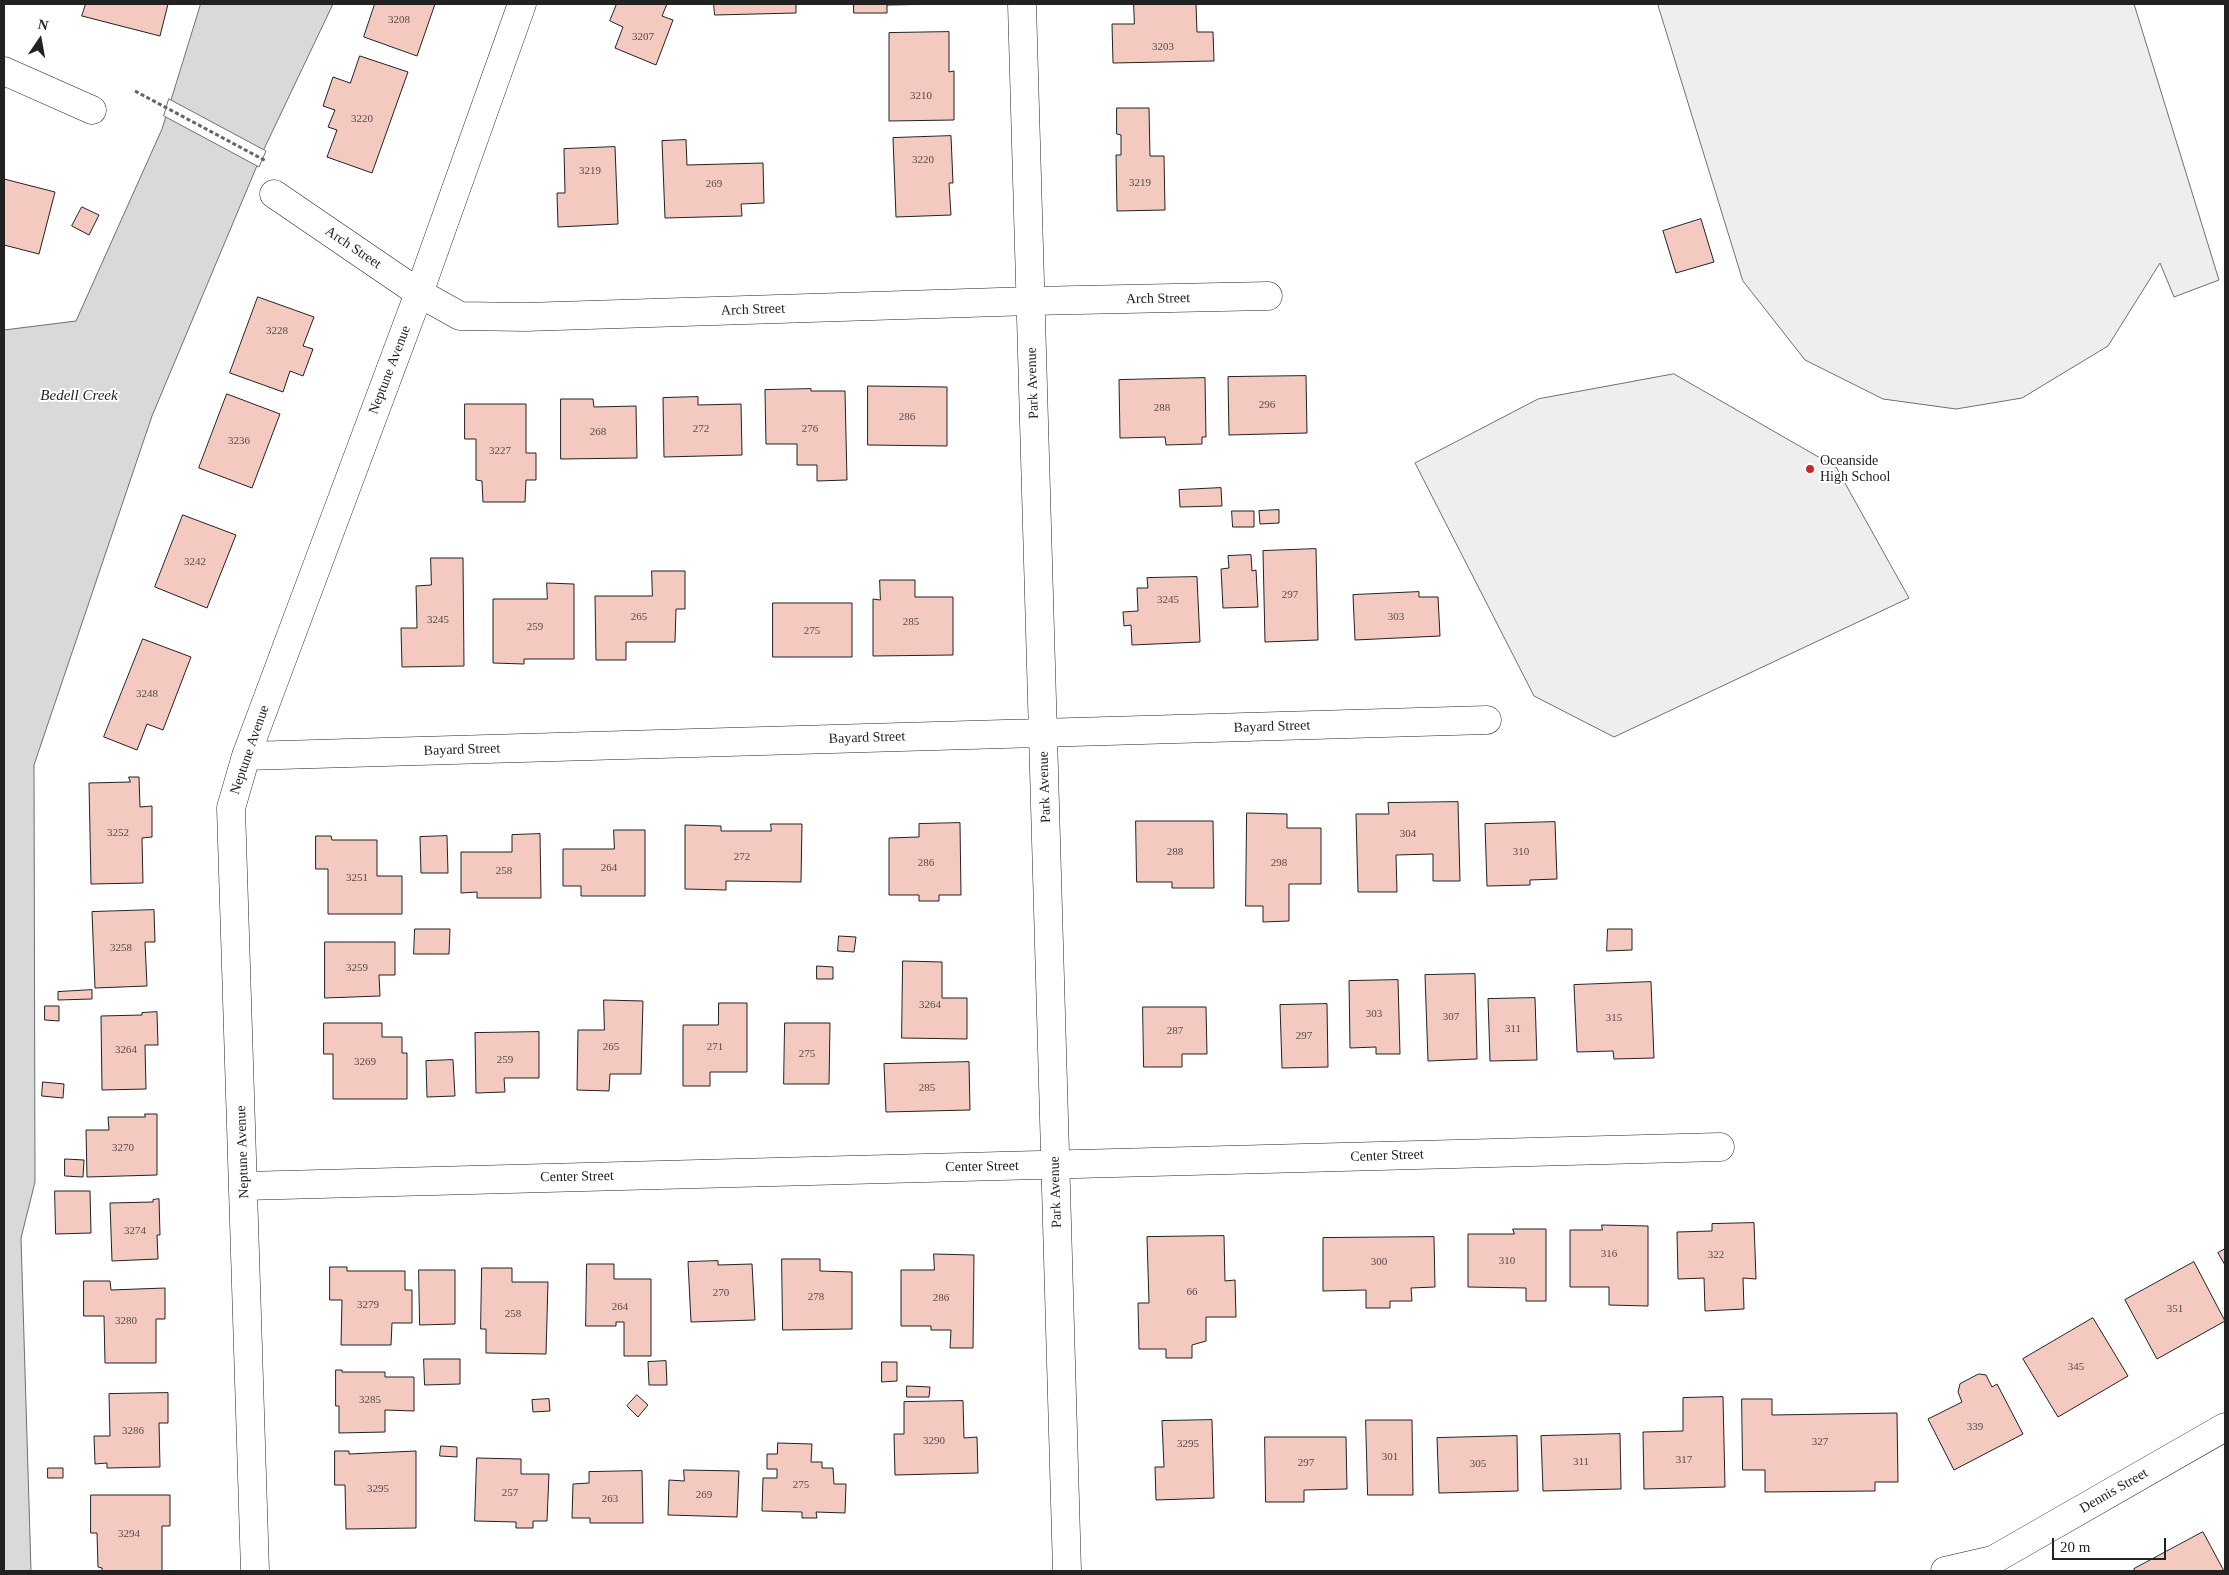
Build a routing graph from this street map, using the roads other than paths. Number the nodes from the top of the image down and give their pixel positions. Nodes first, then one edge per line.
1 (522, 4) edge
2 (1022, 4) edge
3 (4, 71) edge
4 (92, 110) dead end
5 (274, 194) dead end
6 (419, 294) junction
7 (1268, 296) dead end
8 (1031, 301) junction
9 (1487, 720) dead end
10 (1044, 733) junction
11 (246, 756) junction
12 (1720, 1148) dead end
13 (1056, 1165) junction
14 (244, 1186) junction
15 (2225, 1427) edge
16 (255, 1571) edge
17 (1067, 1571) edge
18 (1945, 1571) edge

1 - 6 street, Neptune Avenue
2 - 8 street, Park Avenue
3 - 4 street
5 - 6 street, Arch Street
6 - 8 street, Arch Street
6 - 11 street, Neptune Avenue
7 - 8 street, Arch Street
8 - 10 street, Park Avenue
9 - 10 street, Bayard Street
10 - 11 street, Bayard Street
10 - 13 street, Park Avenue
11 - 14 street, Neptune Avenue
12 - 13 street, Center Street
13 - 14 street, Center Street
13 - 17 street, Park Avenue
14 - 16 street, Neptune Avenue
15 - 18 street, Dennis Street

